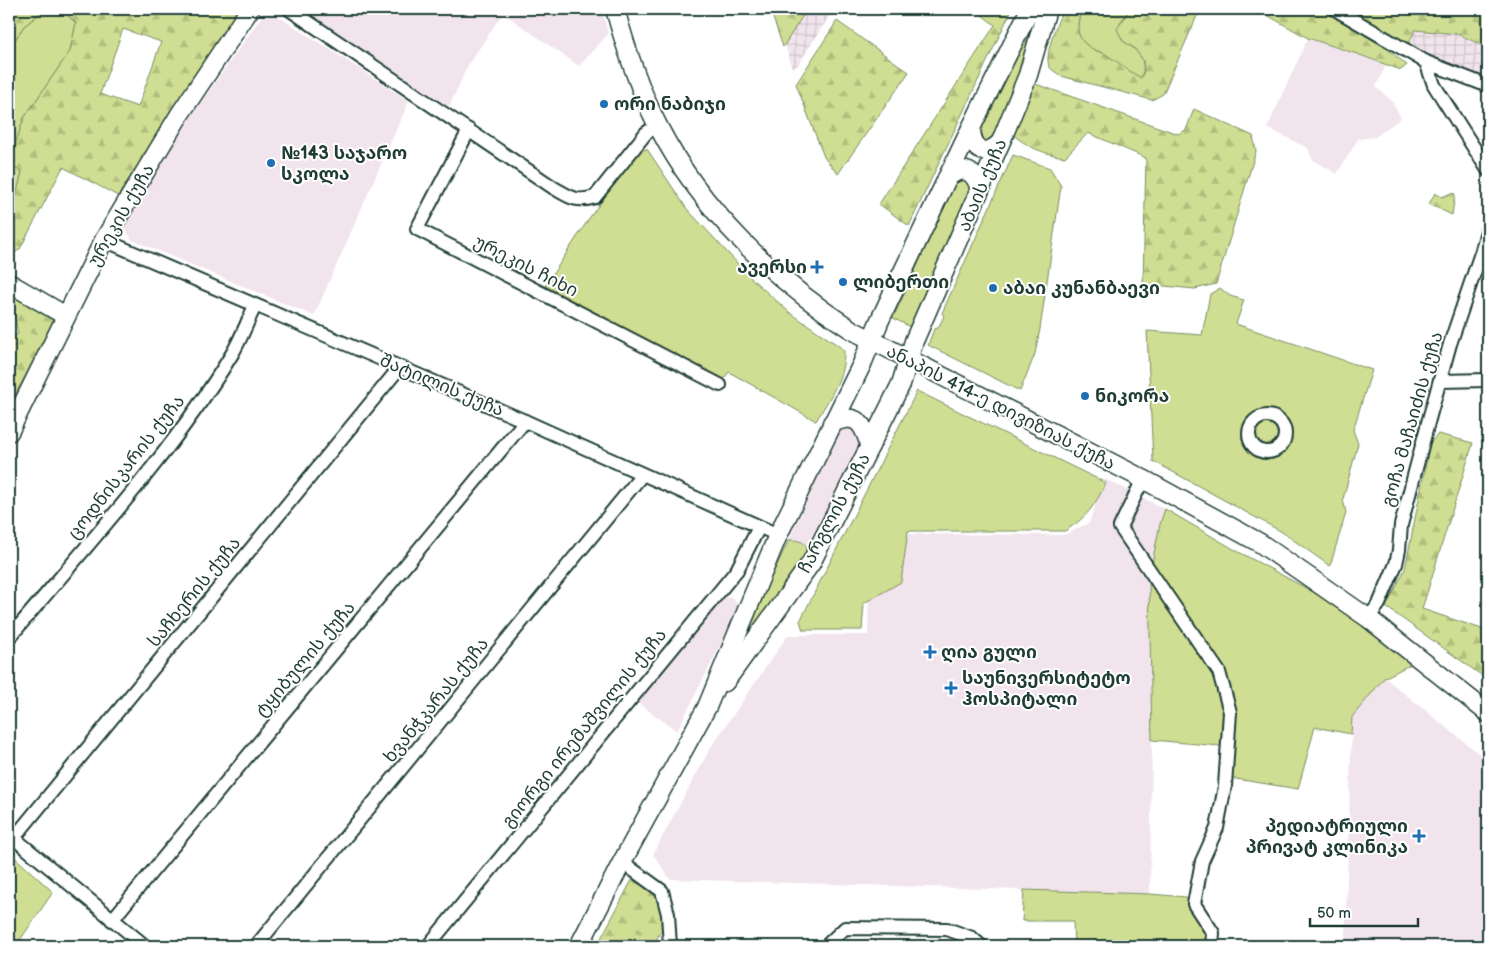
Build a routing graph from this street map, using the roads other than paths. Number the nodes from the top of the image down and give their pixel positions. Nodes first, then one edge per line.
1 (250, 9) edge
2 (289, 9) edge
3 (615, 9) edge
4 (1030, 9) edge
5 (1047, 9) edge
6 (1335, 9) edge
7 (1426, 62) junction
8 (1488, 86) edge
9 (658, 125) junction
10 (971, 128) junction
11 (469, 130) junction
12 (1000, 143) junction
13 (1488, 170) edge
14 (947, 178) junction
15 (980, 190) junction
16 (1488, 227) edge
17 (104, 240) junction
18 (9, 283) edge
19 (254, 306) junction
20 (66, 316) junction
21 (872, 340) junction
22 (909, 359) junction
23 (400, 367) junction
24 (1488, 380) edge
25 (1440, 381) junction
26 (720, 385) dead end
27 (525, 421) junction
28 (832, 424) junction
29 (9, 432) edge
30 (870, 446) junction
31 (642, 475) junction
32 (1143, 479) junction
33 (759, 527) junction
34 (778, 536) junction
35 (1368, 618) junction
36 (9, 638) edge
37 (707, 707) junction
38 (1488, 713) edge
39 (12, 836) edge
40 (622, 862) junction
41 (112, 920) junction
42 (145, 946) edge
43 (256, 946) edge
44 (428, 946) edge
45 (579, 946) edge
46 (670, 946) edge
47 (826, 946) edge
48 (981, 946) edge
49 (1212, 946) edge

1 - 17 street, ურეკის ქუჩა
2 - 11 street
3 - 9 street, ანაპის 414-ე დივიზიას ქუჩა
4 - 10 street, აბაის ქუჩა
5 - 12 street, აბაის ქუჩა
6 - 7 street
7 - 8 street
7 - 13 street
9 - 11 street
9 - 21 street, ანაპის 414-ე დივიზიას ქუჩა
10 - 12 street
10 - 14 street, აბაის ქუჩა
11 - 26 street, ურეკის ჩიხი
12 - 15 street, აბაის ქუჩა
14 - 15 street
14 - 21 street, აბაის ქუჩა
15 - 22 street, აბაის ქუჩა
16 - 25 street, გოჩა მაჩაიძის ქუჩა
17 - 19 street, შატილის ქუჩა
17 - 20 street, ურეკის ქუჩა
18 - 20 street
19 - 23 street, შატილის ქუჩა
19 - 36 street, ცოდნისკარის ქუჩა
20 - 29 street, ურეკის ქუჩა
21 - 22 street, ანაპის 414-ე დივიზიას ქუჩა
21 - 28 street, ჩარგლის ქუჩა
22 - 30 street, ჩარგლის ქუჩა
22 - 32 street, ანაპის 414-ე დივიზიას ქუჩა
23 - 27 street, შატილის ქუჩა
23 - 39 street, საჩხერის ქუჩა
24 - 25 street
25 - 35 street, გოჩა მაჩაიძის ქუჩა
27 - 31 street, შატილის ქუჩა
27 - 41 street, ტყიბულის ქუჩა
28 - 30 street
28 - 34 street, ჩარგლის ქუჩა
30 - 37 street, ჩარგლის ქუჩა
31 - 33 street, შატილის ქუჩა
31 - 43 street, ხვანჭკარას ქუჩა
32 - 35 street, ანაპის 414-ე დივიზიას ქუჩა
32 - 49 street
33 - 34 street, შატილის ქუჩა
33 - 44 street, გიორგი ირემაშვილის ქუჩა
34 - 37 street, ჩარგლის ქუჩა
35 - 38 street, ანაპის 414-ე დივიზიას ქუჩა
37 - 40 street, ჩარგლის ქუჩა
39 - 41 street
40 - 45 street, ჩარგლის ქუჩა
40 - 46 street
41 - 42 street
47 - 48 street

